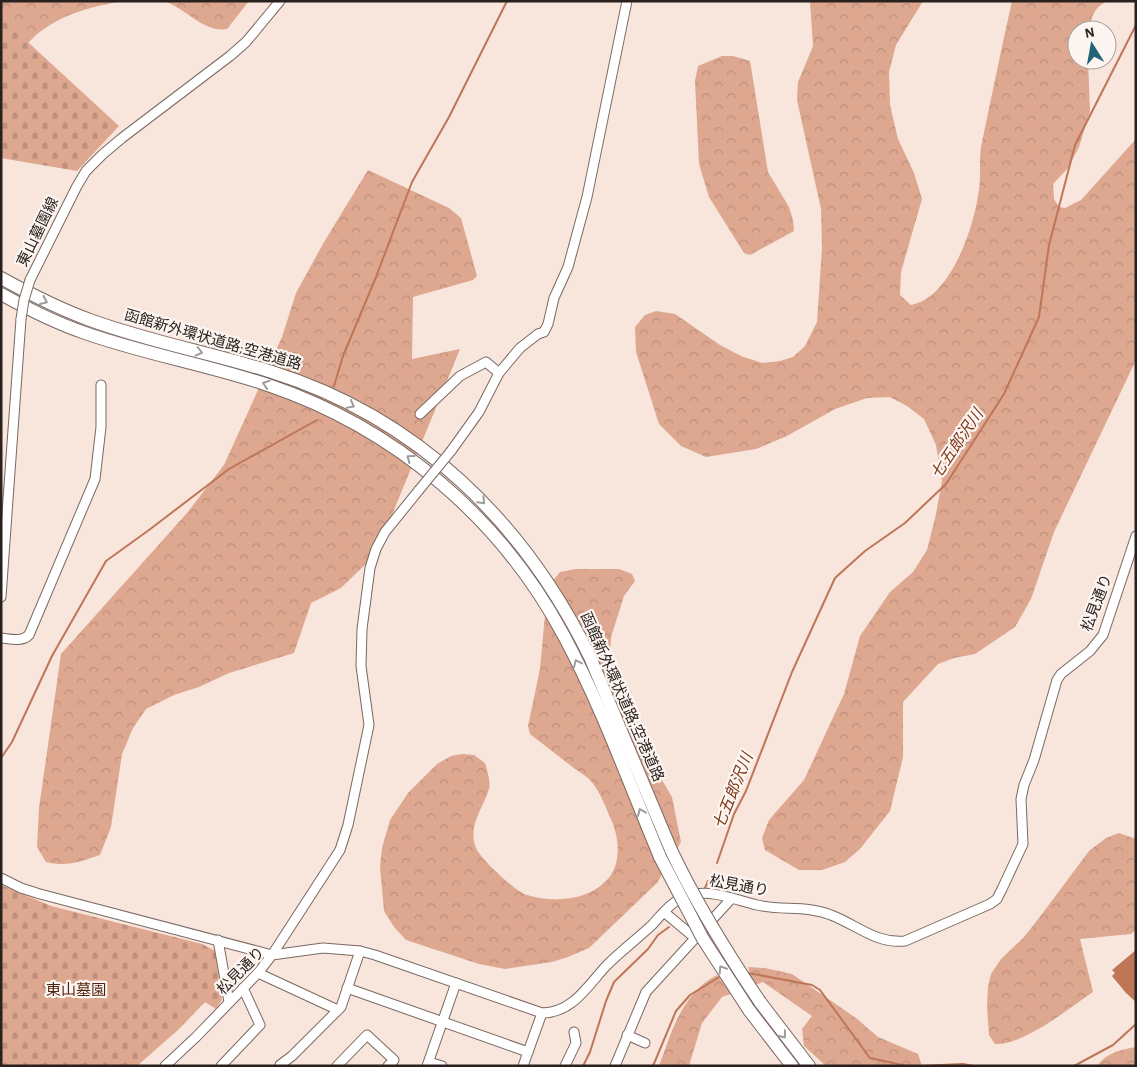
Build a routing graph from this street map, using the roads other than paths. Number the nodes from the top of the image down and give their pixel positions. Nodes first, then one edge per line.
1 (280, 1) edge
2 (628, 1) edge
3 (1, 278) edge
4 (1, 294) edge
5 (499, 373) junction
6 (101, 385) dead end
7 (420, 414) dead end
8 (1136, 536) edge
9 (1, 597) edge
10 (1, 638) edge
11 (1, 878) edge
12 (731, 899) junction
13 (664, 912) junction
14 (695, 938) junction
15 (218, 940) junction
16 (360, 951) junction
17 (272, 955) junction
18 (258, 973) junction
19 (456, 983) junction
20 (243, 988) junction
21 (347, 988) junction
22 (229, 1002) junction
23 (338, 1010) junction
24 (542, 1013) junction
25 (443, 1022) junction
26 (574, 1032) dead end
27 (628, 1035) junction
28 (645, 1043) dead end
29 (528, 1052) junction
30 (428, 1064) edge
31 (280, 1065) edge
32 (165, 1066) edge
33 (221, 1066) edge
34 (337, 1066) edge
35 (388, 1066) edge
36 (442, 1066) edge
37 (523, 1066) edge
38 (565, 1066) edge
39 (615, 1066) edge
40 (792, 1066) edge
41 (809, 1066) edge

1 - 9 street, 東山墓園線, bridge
2 - 5 street
3 -> 41 highway, 函館新外環状道路;空港道路, bridge
40 -> 4 highway, 函館新外環状道路;空港道路, bridge
5 - 7 street
5 - 17 street, bridge
6 - 10 street
8 - 12 street, 松見通り
11 - 15 street
12 - 13 street, 松見通り
12 - 14 street
13 - 14 street
13 - 24 street, 松見通り
14 - 27 street
15 - 17 street
15 - 22 street
16 - 17 street, 松見通り
16 - 19 street, 松見通り
16 - 21 street
17 - 18 street, 松見通り
18 - 20 street, 松見通り
18 - 23 street
19 - 24 street, 松見通り
19 - 25 street
20 - 22 street, 松見通り
20 - 33 street
21 - 23 street
21 - 25 street
22 - 32 street, 松見通り
23 - 31 street
24 - 29 street
25 - 29 street
25 - 30 street
26 - 38 street
27 - 28 street
27 - 39 street
29 - 37 street
30 - 36 street
34 - 35 street

